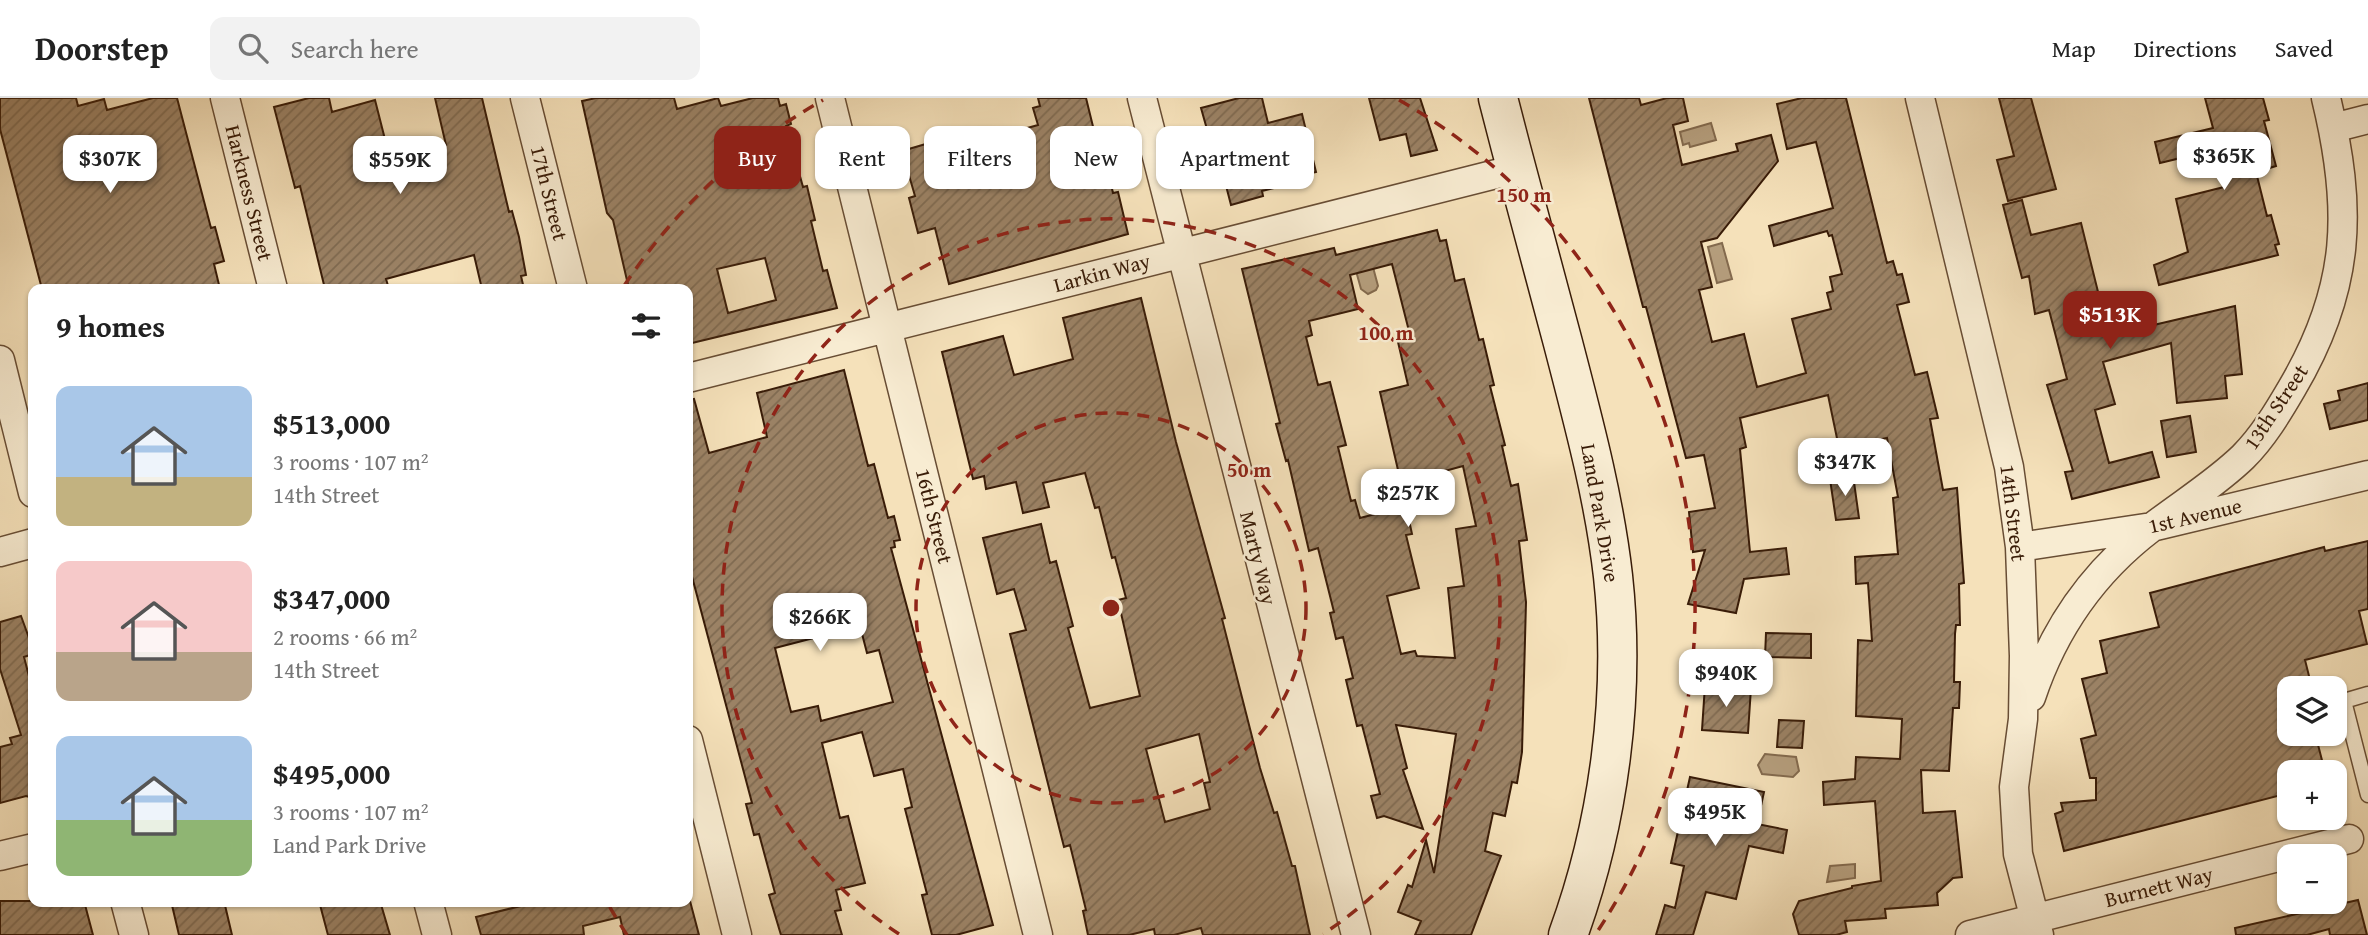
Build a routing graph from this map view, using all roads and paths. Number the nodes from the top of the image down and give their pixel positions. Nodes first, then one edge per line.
1 (225, 98) edge
2 (525, 98) edge
3 (830, 98) edge
4 (1142, 98) edge
5 (1498, 98) edge
6 (1920, 98) edge
7 (2326, 98) edge
8 (2368, 119) edge
9 (2333, 128) junction
10 (1516, 169) junction
11 (1181, 252) junction
12 (272, 284) edge
13 (572, 284) edge
14 (888, 328) junction
15 (0, 360) edge
16 (693, 377) edge
17 (28, 473) edge
18 (2368, 475) edge
19 (2152, 527) junction
20 (28, 544) edge
21 (2020, 547) junction
22 (0, 552) edge
23 (2368, 694) edge
24 (2023, 719) junction
25 (693, 760) edge
26 (2368, 795) edge
27 (2349, 839) dead end
28 (28, 849) edge
29 (0, 856) edge
30 (127, 907) edge
31 (430, 907) edge
32 (2037, 927) edge
33 (134, 935) edge
34 (437, 935) edge
35 (737, 935) edge
36 (1038, 935) edge
37 (1356, 935) edge
38 (1568, 935) edge
39 (1970, 935) edge

1 - 12 street, Harkness Street
2 - 13 street, 17th Street
3 - 14 street, 16th Street
4 - 11 street, Marty Way
5 - 10 main road, Land Park Drive
6 - 21 street, 14th Street
7 - 9 street, 13th Street
8 - 9 street
9 - 19 street, 13th Street
10 - 11 street, Larkin Way
10 - 38 main road, Land Park Drive
11 - 14 street, Larkin Way
11 - 37 street, Marty Way
14 - 16 street, Larkin Way
14 - 36 street, 16th Street
15 - 17 street
18 - 19 street, 1st Avenue
19 - 21 street, 1st Avenue
19 - 24 street, 13th Street
20 - 22 street
21 - 24 street, 14th Street
23 - 26 lane
24 - 32 street, 14th Street
25 - 35 street
27 - 32 street, Burnett Way
28 - 29 street
30 - 33 street
31 - 34 street
32 - 39 street, Burnett Way

